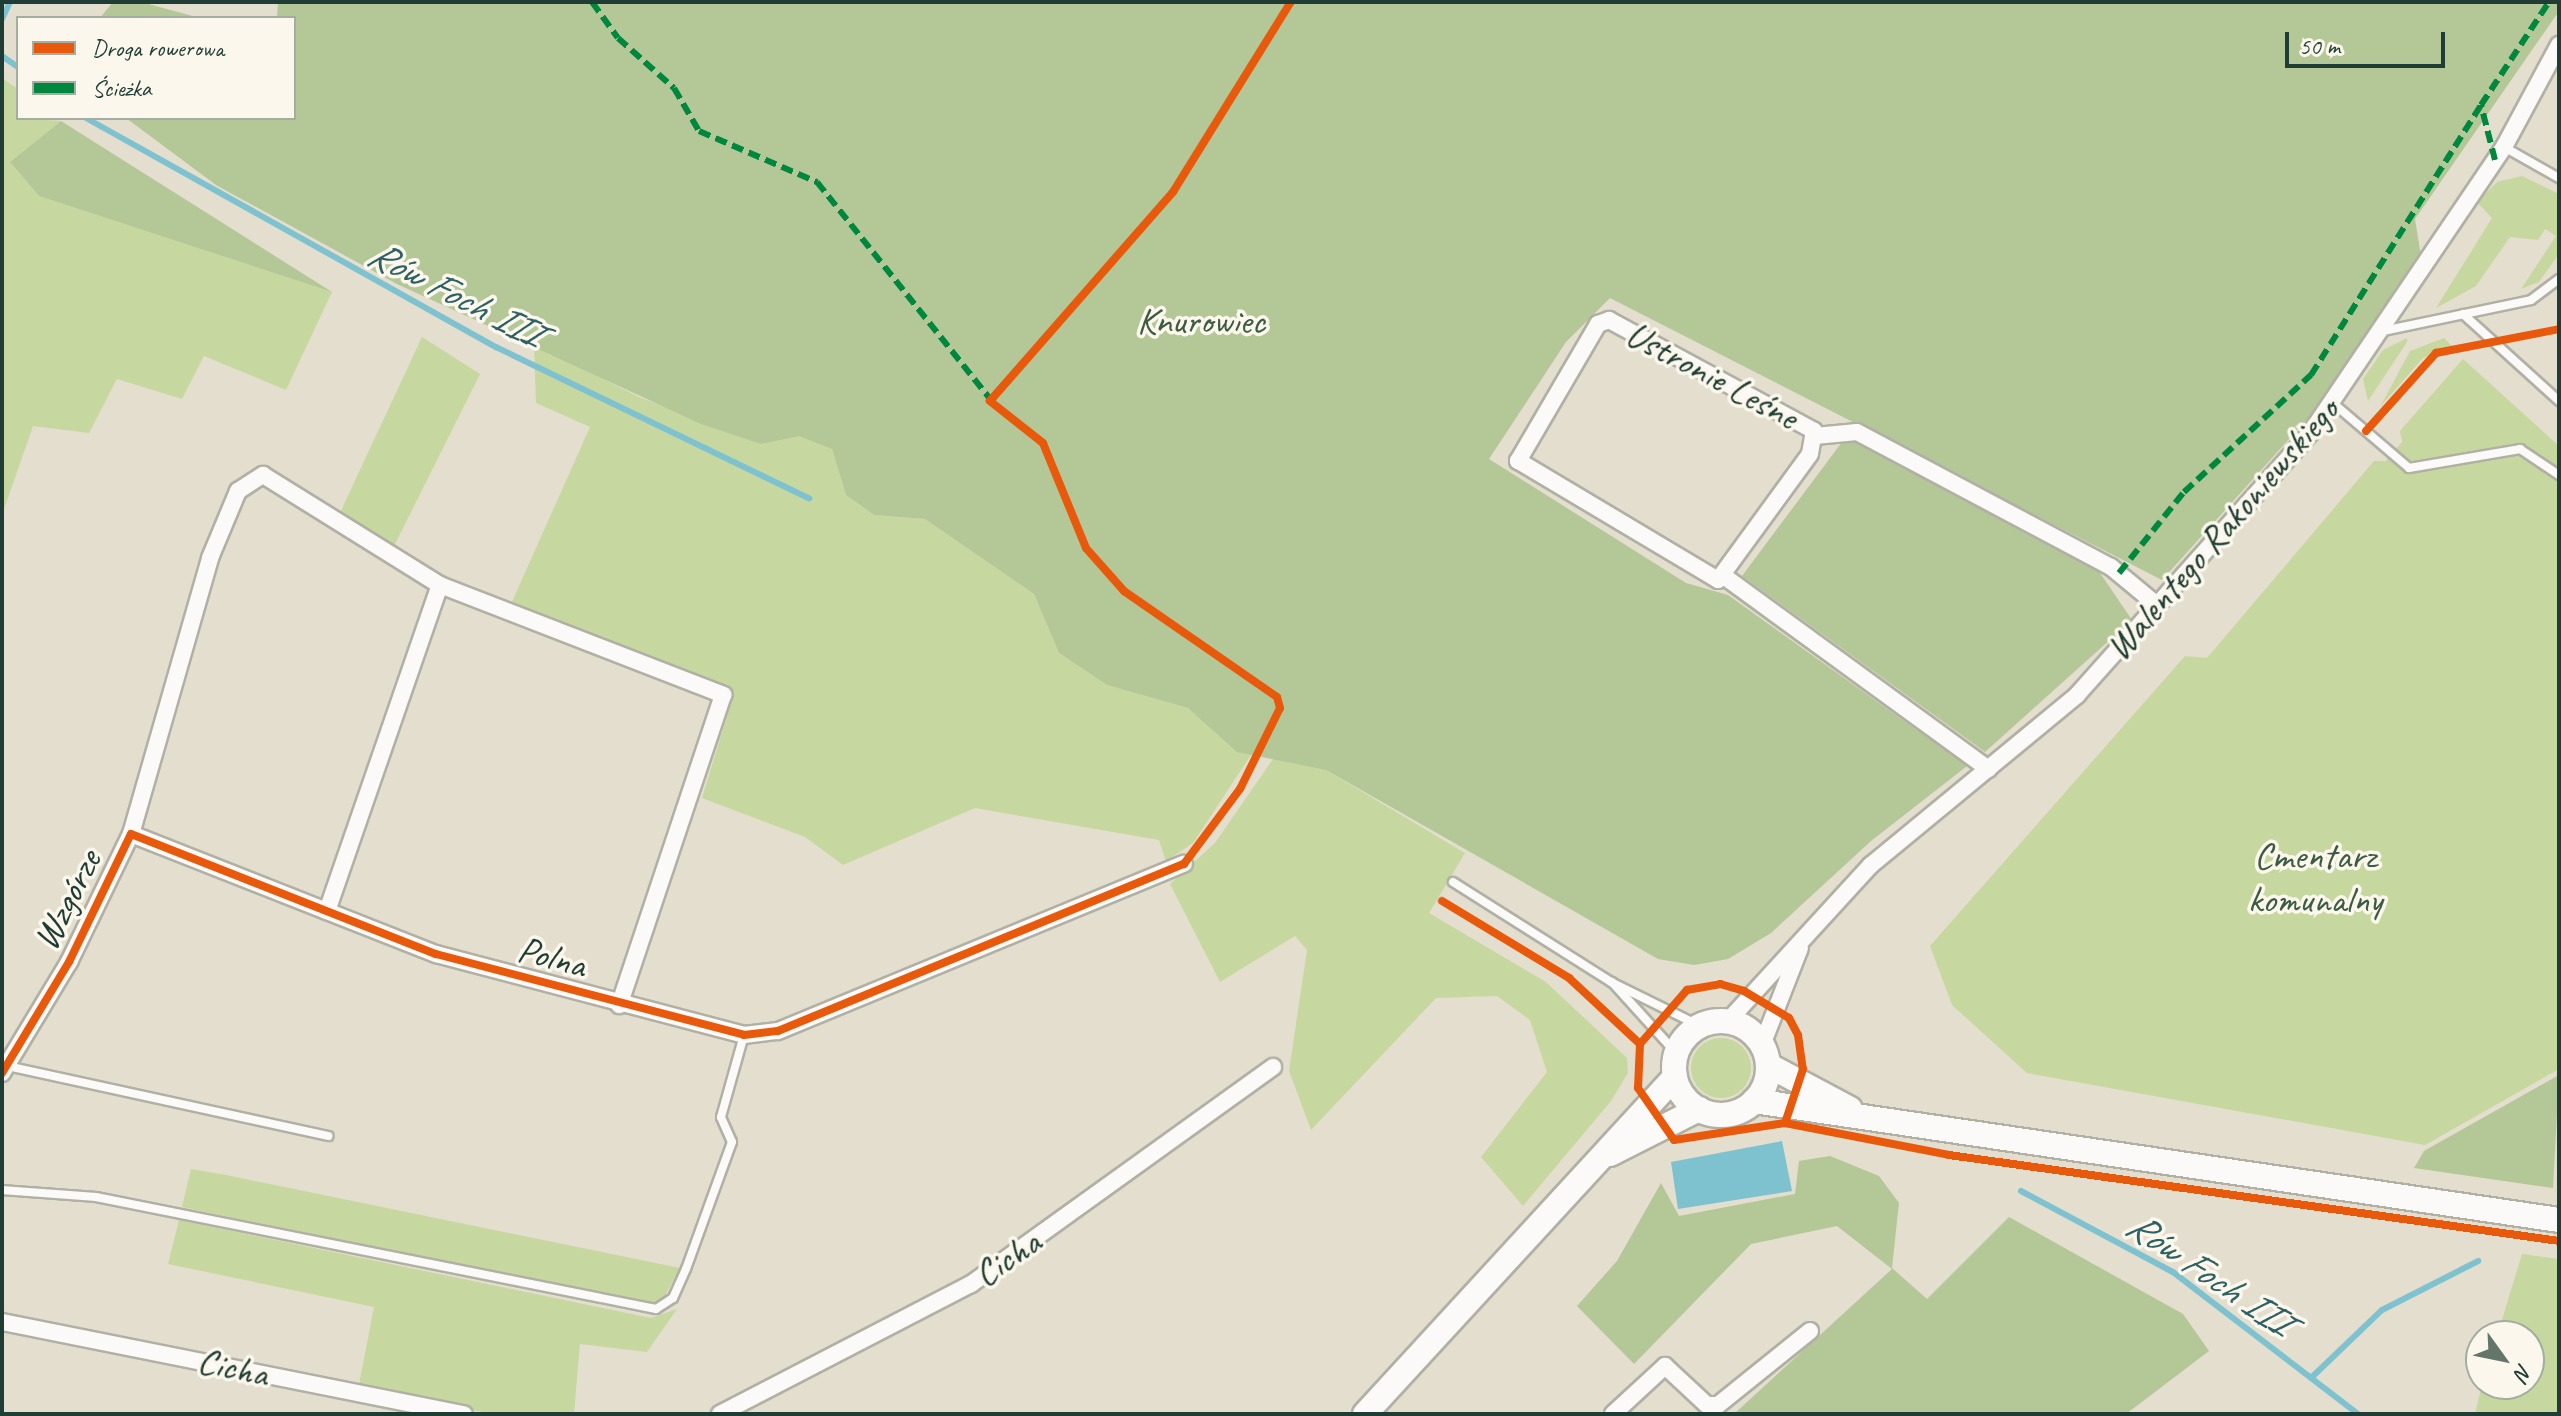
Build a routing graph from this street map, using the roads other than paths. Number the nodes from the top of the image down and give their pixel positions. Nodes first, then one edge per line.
1 (2559, 45) edge
2 (2504, 147) junction
3 (2559, 178) edge
4 (2559, 279) edge
5 (2463, 314) junction
6 (2383, 331) junction
7 (2559, 401) edge
8 (2333, 403) junction
9 (1815, 436) junction
10 (2559, 475) edge
11 (1725, 577) junction
12 (440, 585) junction
13 (2157, 605) junction
14 (723, 695) joint
15 (1988, 769) junction
16 (131, 834) junction
17 (1184, 864) dead end
18 (1453, 882) dead end
19 (327, 911) junction
20 (1802, 943) junction
21 (1611, 982) junction
22 (619, 1005) junction
23 (1728, 1021) junction
24 (1700, 1026) junction
25 (744, 1035) junction
26 (1765, 1055) junction
27 (1676, 1066) junction
28 (1273, 1067) dead end
29 (4, 1070) edge
30 (1754, 1101) junction
31 (1699, 1109) junction
32 (1866, 1117) junction
33 (328, 1136) dead end
34 (1601, 1159) junction
35 (2, 1190) edge
36 (2559, 1220) edge
37 (2, 1322) edge
38 (1810, 1331) dead end
39 (464, 1414) edge
40 (720, 1414) edge
41 (1365, 1414) edge
42 (1613, 1414) edge

1 - 2 street, Walentego Rakoniewskiego
2 - 3 lane
2 - 6 street, Walentego Rakoniewskiego
4 - 5 lane
5 - 6 lane
5 - 7 lane
6 - 8 street, Walentego Rakoniewskiego
8 - 10 lane
8 - 13 street, Walentego Rakoniewskiego
9 - 11 street, Ustronie Leśne
9 - 11 street, Ustronie Leśne
9 - 13 street
11 - 15 street, Ustronie Leśne
12 - 14 street, Wzgórze
12 - 16 street, Wzgórze
12 - 19 street
13 - 15 street, Walentego Rakoniewskiego
14 - 22 street, Polna
15 - 20 street, Walentego Rakoniewskiego
16 - 19 street, Polna
16 - 29 street, Wzgórze
17 - 25 street, Polna
18 - 21 lane
19 - 22 street, Polna
20 - 23 street, Walentego Rakoniewskiego
20 - 26 street, Walentego Rakoniewskiego
21 - 24 lane
21 - 27 lane
22 - 25 street, Polna
23 - 24 street
23 - 26 street
24 - 27 street
25 - 35 lane
26 - 30 street
26 - 32 street
27 - 31 street
27 - 34 street
28 - 40 street, Cicha
29 - 33 lane
30 - 31 street
30 - 32 street
31 - 34 street
32 - 36 street
34 - 41 street
37 - 39 street, Cicha
38 - 42 street

